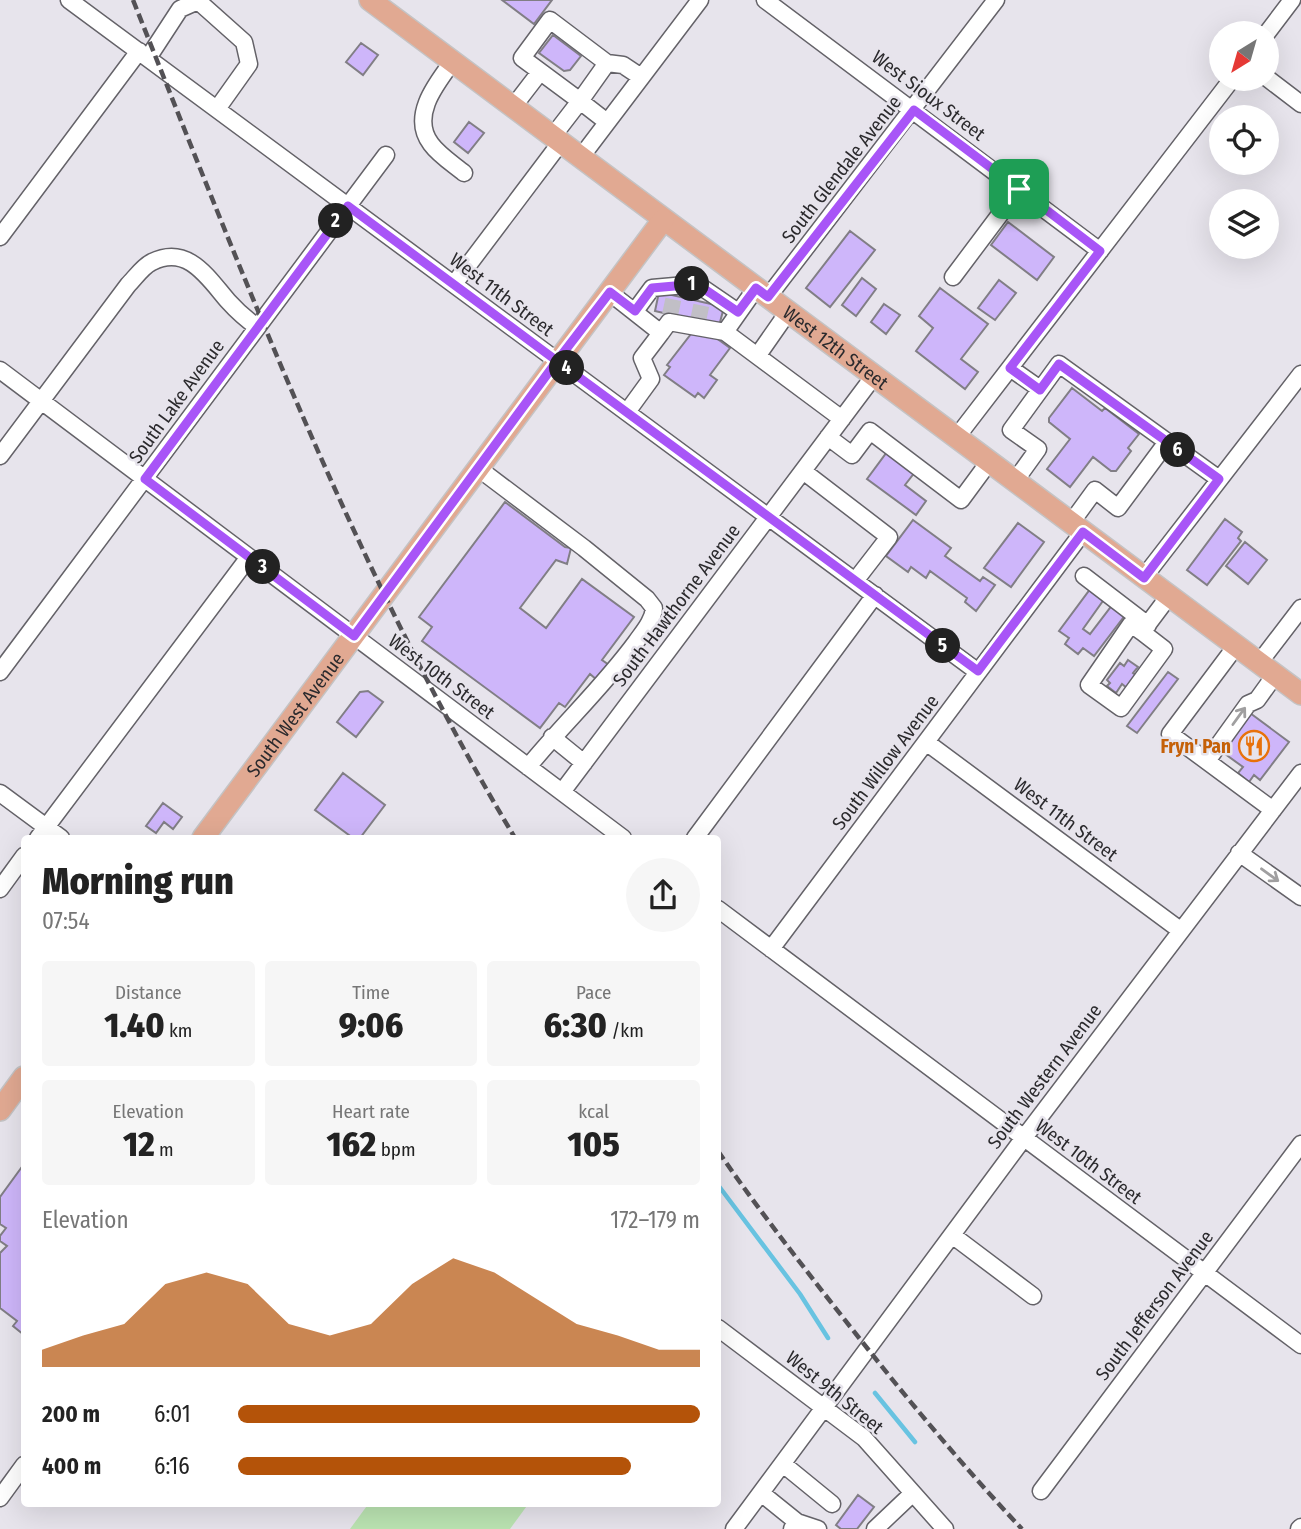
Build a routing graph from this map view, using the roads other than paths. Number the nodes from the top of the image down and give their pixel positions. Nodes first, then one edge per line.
1 (69, 0) edge
2 (370, 0) edge
3 (700, 0) edge
4 (765, 0) edge
5 (996, 0) edge
6 (1292, 0) edge
7 (1276, 21) edge
8 (143, 55) junction
9 (453, 61) junction
10 (607, 63) junction
11 (540, 72) junction
12 (641, 77) junction
13 (1279, 87) edge
14 (1223, 91) edge
15 (580, 101) junction
16 (1301, 104) edge
17 (513, 107) junction
18 (217, 109) junction
19 (914, 110) junction
20 (607, 122) junction
21 (557, 139) junction
22 (386, 155) dead end
23 (581, 157) junction
24 (464, 173) dead end
25 (1019, 189) junction
26 (348, 206) junction
27 (663, 220) junction
28 (0, 237) edge
29 (1100, 251) junction
30 (953, 277) dead end
31 (454, 284) junction
32 (610, 292) junction
33 (762, 292) junction
34 (635, 311) junction
35 (738, 312) junction
36 (788, 312) junction
37 (667, 323) junction
38 (257, 327) junction
39 (725, 332) junction
40 (758, 355) junction
41 (557, 361) junction
42 (1010, 368) junction
43 (0, 370) edge
44 (1301, 374) edge
45 (874, 376) junction
46 (1040, 390) junction
47 (41, 401) junction
48 (627, 412) junction
49 (842, 419) junction
50 (828, 437) junction
51 (956, 438) junction
52 (1167, 442) junction
53 (0, 456) edge
54 (989, 462) junction
55 (478, 468) junction
56 (803, 471) junction
57 (145, 479) junction
58 (1219, 479) junction
59 (1015, 481) junction
60 (769, 517) junction
61 (1077, 527) junction
62 (249, 557) junction
63 (1084, 576) dead end
64 (1144, 578) junction
65 (855, 581) junction
66 (875, 596) junction
67 (1169, 596) junction
68 (1301, 608) edge
69 (1145, 629) junction
70 (354, 636) junction
71 (1236, 646) junction
72 (1267, 669) junction
73 (978, 671) junction
74 (0, 672) edge
75 (1301, 694) edge
76 (552, 737) junction
77 (926, 741) junction
78 (1207, 761) junction
79 (584, 762) junction
80 (528, 766) junction
81 (1301, 773) edge
82 (562, 792) junction
83 (0, 793) edge
84 (1273, 810) junction
85 (42, 833) edge
86 (205, 835) edge
87 (619, 835) edge
88 (697, 835) edge
89 (1239, 853) junction
90 (21, 860) edge
91 (0, 889) edge
92 (1301, 897) edge
93 (721, 911) edge
94 (1180, 930) junction
95 (771, 950) junction
96 (21, 1081) edge
97 (0, 1110) edge
98 (1023, 1139) junction
99 (1301, 1144) edge
100 (952, 1235) junction
101 (1204, 1273) junction
102 (1033, 1296) dead end
103 (721, 1330) edge
104 (1301, 1345) edge
105 (824, 1407) junction
106 (783, 1464) junction
107 (21, 1469) edge
108 (1041, 1491) dead end
109 (761, 1493) junction
110 (913, 1493) junction
111 (0, 1498) edge
112 (832, 1504) dead end
113 (794, 1525) edge
114 (734, 1529) edge
115 (818, 1529) edge
116 (875, 1529) edge
117 (945, 1529) edge

1 - 8 street, West 11th Street
2 - 9 main road, West 12th Street
3 - 12 street
4 - 19 street, West Sioux Street
5 - 19 street, South Glendale Avenue
6 - 7 street
8 - 18 street, West 11th Street
8 - 18 street
8 - 28 street
9 - 17 main road, West 12th Street
9 - 24 street
10 - 11 street
10 - 12 street
10 - 15 street
11 - 15 street
11 - 17 street
12 - 20 street
13 - 16 street
14 - 29 street
15 - 20 street
15 - 21 street
17 - 21 main road, West 12th Street
18 - 26 street, West 11th Street
19 - 25 street, West Sioux Street
19 - 33 street, South Glendale Avenue
20 - 23 street
21 - 23 main road, West 12th Street
21 - 31 street
22 - 26 street, South Lake Avenue
23 - 27 main road, West 12th Street
25 - 29 street, West Sioux Street
25 - 30 street
26 - 31 street, West 11th Street
26 - 38 street, South Lake Avenue
27 - 32 main road, South West Avenue
27 - 33 main road, West 12th Street
29 - 42 street
31 - 41 street, West 11th Street
32 - 34 street
32 - 41 main road, South West Avenue
33 - 35 street, South Glendale Avenue
33 - 36 main road, West 12th Street
34 - 35 street
34 - 37 street
35 - 39 street, South Glendale Avenue
36 - 40 street
36 - 45 main road, West 12th Street
37 - 39 street
37 - 48 street
38 - 47 street
38 - 57 street, South Lake Avenue
39 - 40 street
40 - 49 street
41 - 48 street, West 11th Street
41 - 55 main road, South West Avenue
42 - 46 street
42 - 51 street
43 - 47 street, West 10th Street
44 - 58 street
45 - 49 street, South Hawthorne Avenue
45 - 51 main road, West 12th Street
46 - 52 street
46 - 59 street
47 - 53 street
47 - 57 street, West 10th Street
48 - 60 street, West 11th Street
49 - 50 street, South Hawthorne Avenue
50 - 54 street
50 - 56 street, South Hawthorne Avenue
51 - 54 main road, West 12th Street
52 - 58 street
52 - 61 street, South Willow Avenue
54 - 59 main road, West 12th Street
55 - 70 main road, South West Avenue
55 - 76 street
56 - 60 street, South Hawthorne Avenue
56 - 65 street
57 - 62 street, West 10th Street
57 - 74 street, South Lake Avenue
58 - 64 street
59 - 61 main road, West 12th Street
60 - 65 street, West 11th Street
60 - 79 street, South Hawthorne Avenue
61 - 64 main road, West 12th Street
61 - 73 street, South Willow Avenue
62 - 70 street, West 10th Street
62 - 85 street
63 - 69 street
64 - 67 main road, West 12th Street
65 - 66 street, West 11th Street
66 - 73 street, West 11th Street
66 - 88 street
67 - 69 street
67 - 71 main road, West 12th Street
68 - 72 street
69 - 69 street
70 - 80 street, West 10th Street
70 - 86 main road, South West Avenue
71 - 72 main road, West 12th Street
71 - 78 street
72 - 75 main road, West 12th Street
78 -> 72 street
73 - 77 street, South Willow Avenue
76 - 79 street
76 - 80 street
77 - 94 street, West 11th Street
77 - 95 street, South Willow Avenue
78 - 84 street
79 - 82 street, South Hawthorne Avenue
80 - 82 street, West 10th Street
81 - 84 street, South Western Avenue
82 - 87 street, West 10th Street
83 - 85 street
84 - 89 street, South Western Avenue
89 -> 92 street
89 - 94 street, South Western Avenue
90 - 91 street
93 - 95 street, West 10th Street
94 - 98 street, South Western Avenue
95 - 98 street, West 10th Street
96 - 97 main road
98 - 100 street, South Western Avenue
98 - 101 street, West 10th Street
99 - 101 street, South Jefferson Avenue
100 - 102 street
100 - 105 street, South Western Avenue
101 - 104 street, West 10th Street
101 - 108 street, South Jefferson Avenue
103 - 105 street, West 9th Street
105 - 106 street, South Western Avenue
105 - 110 street, West 9th Street
106 - 109 street, South Western Avenue
106 - 112 street
107 - 111 street
109 - 113 street
109 - 114 street, South Western Avenue
110 - 116 street
110 - 117 street, West 9th Street
113 - 115 street

